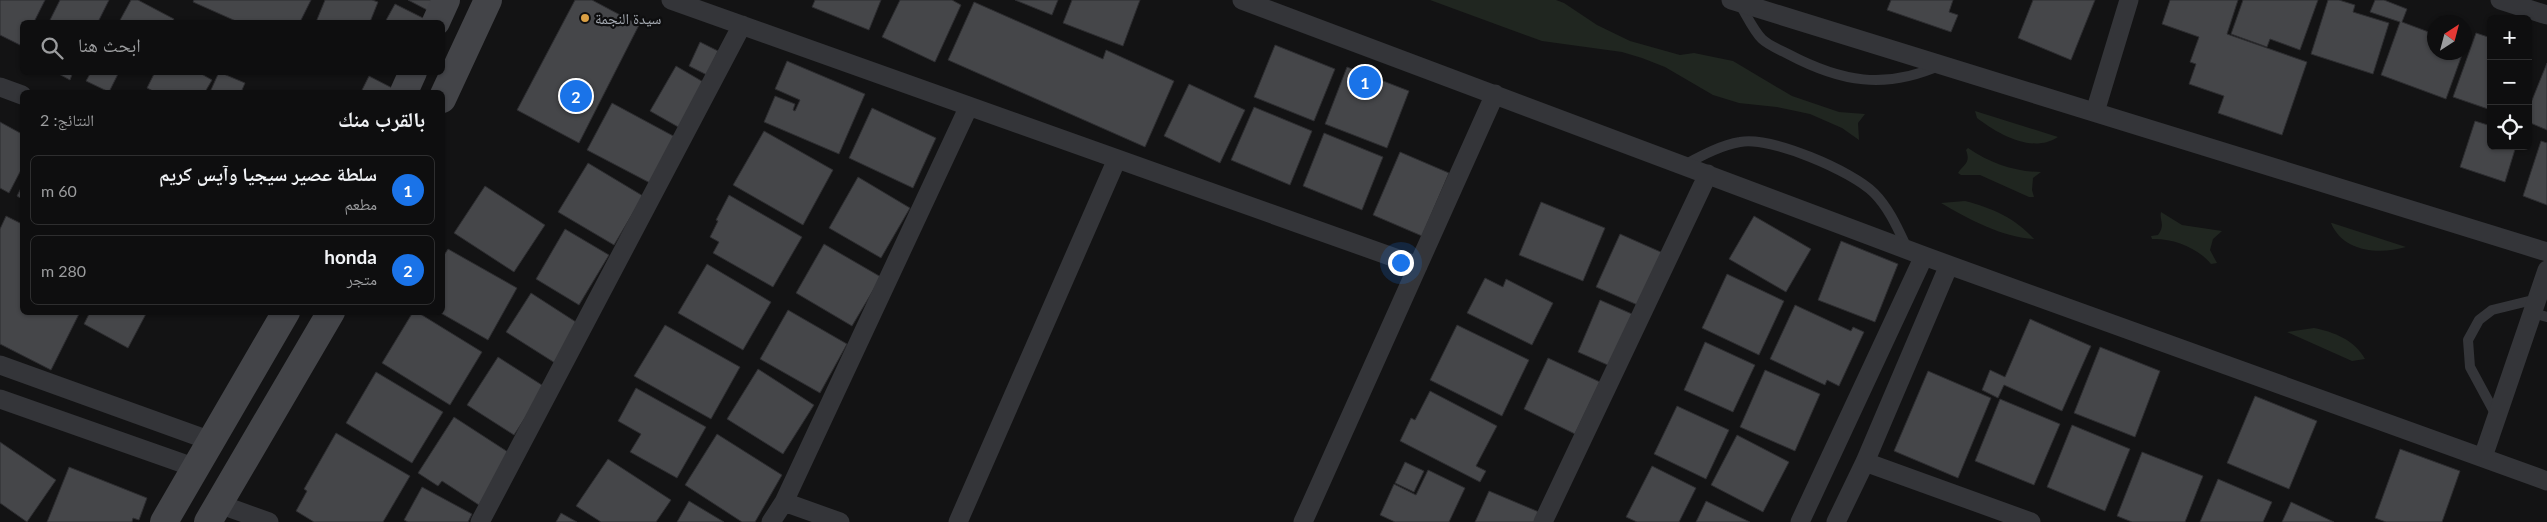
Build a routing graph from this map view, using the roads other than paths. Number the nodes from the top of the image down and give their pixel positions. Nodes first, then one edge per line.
1 (446, 0) edge
2 (488, 0) edge
3 (671, 0) edge
4 (1242, 0) edge
5 (2129, 0) edge
6 (2500, 0) edge
7 (1735, 1) edge
8 (2547, 15) edge
9 (437, 20) edge
10 (742, 25) junction
11 (1942, 65) junction
12 (412, 75) edge
13 (0, 87) edge
14 (405, 90) edge
15 (445, 93) edge
16 (20, 94) edge
17 (1495, 94) junction
18 (969, 106) junction
19 (2095, 112) junction
20 (1118, 159) junction
21 (1684, 165) junction
22 (1708, 174) junction
23 (2547, 252) edge
24 (1916, 253) junction
25 (1949, 265) junction
26 (1418, 266) junction
27 (2547, 270) edge
28 (2539, 310) edge
29 (284, 315) edge
30 (329, 315) edge
31 (0, 365) edge
32 (0, 399) edge
33 (2497, 418) junction
34 (211, 441) junction
35 (2483, 457) junction
36 (1865, 462) junction
37 (196, 468) junction
38 (2547, 481) edge
39 (784, 502) junction
40 (213, 513) edge
41 (164, 522) edge
42 (269, 522) edge
43 (480, 522) edge
44 (771, 522) edge
45 (840, 522) edge
46 (958, 522) edge
47 (1303, 522) edge
48 (1543, 522) edge
49 (1800, 522) edge
50 (1836, 522) edge
51 (2031, 522) edge

1 - 9 main road
2 - 15 main road
3 - 10 street
4 - 17 street
5 - 19 street
6 - 8 street
7 - 11 street
7 - 11 lane
10 - 18 street
10 - 43 street
11 - 19 street
12 - 14 main road
13 - 16 street
17 - 21 street
17 - 26 street
18 - 20 street
18 - 39 street
19 - 23 street
20 - 26 street
20 - 46 street
21 - 22 street
21 - 24 lane
22 - 24 street
22 - 48 street
24 - 25 street
24 - 49 street
25 - 35 street
25 - 36 street
26 - 47 street
27 - 28 street
28 - 33 street
28 - 33 lane
29 - 34 main road
30 - 40 main road
31 - 34 street
32 - 37 street
33 - 35 street
34 - 37 main road
35 - 38 street
36 - 50 street
36 - 51 street
37 - 41 main road
39 - 44 street
39 - 45 street
40 - 42 street

